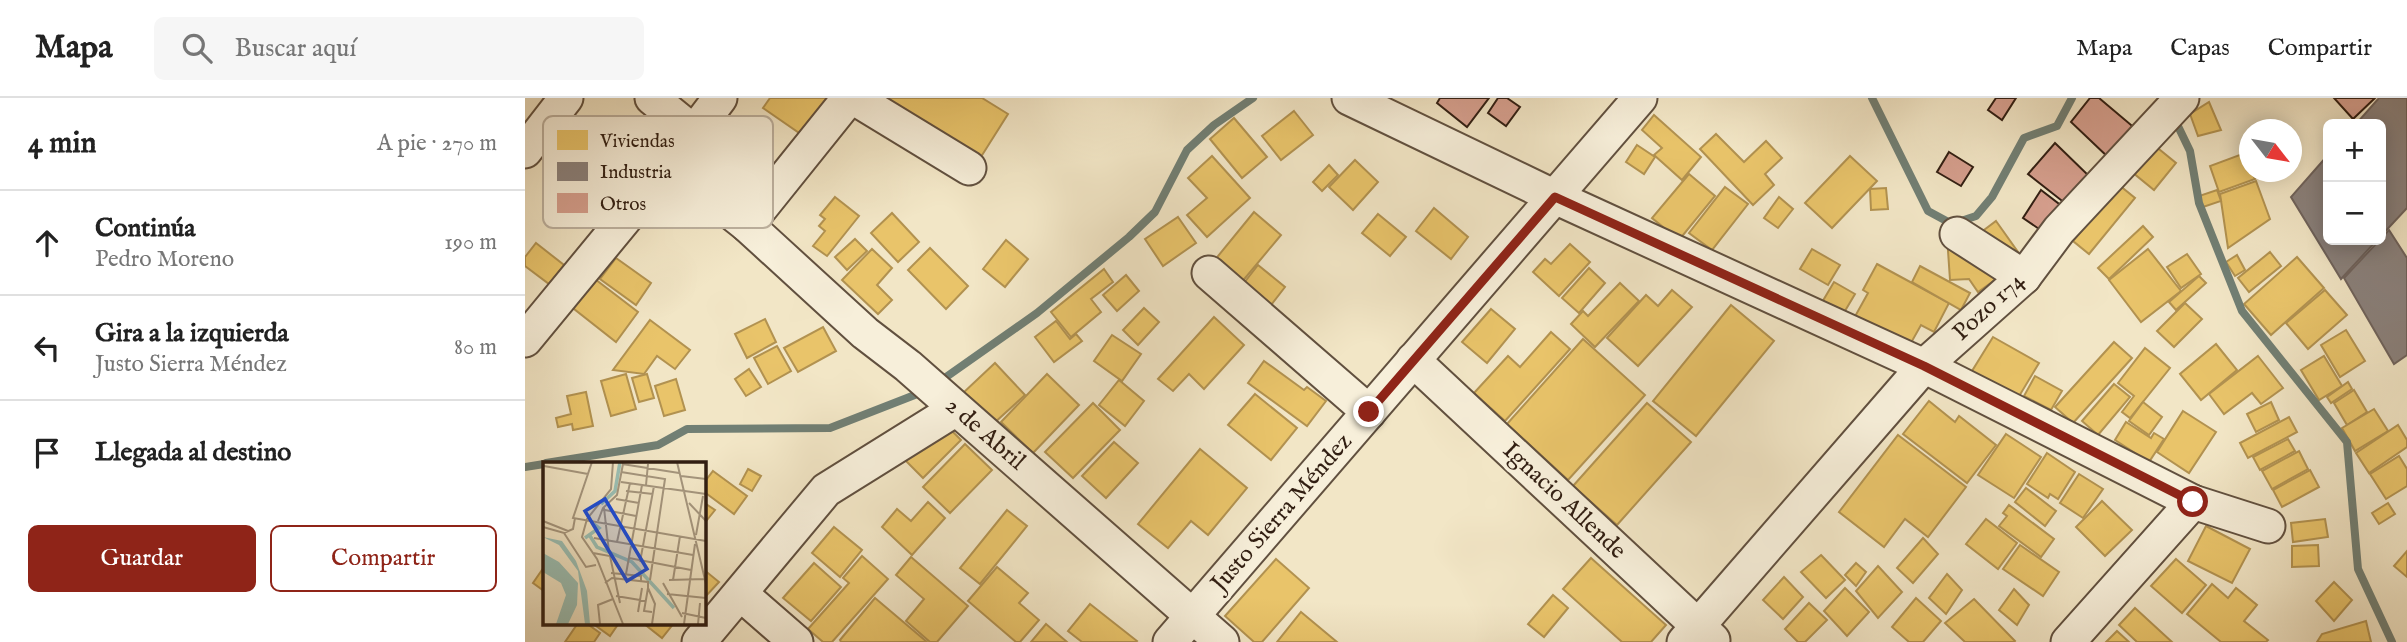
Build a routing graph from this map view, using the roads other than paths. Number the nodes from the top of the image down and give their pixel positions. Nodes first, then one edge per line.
1 (566, 98) edge
2 (652, 98) edge
3 (720, 98) edge
4 (851, 98) edge
5 (1349, 98) edge
6 (1640, 98) edge
7 (2182, 98) edge
8 (552, 116) edge
9 (674, 116) edge
10 (707, 116) edge
11 (543, 128) edge
12 (525, 151) edge
13 (969, 168) dead end
14 (773, 193) edge
15 (1555, 197) junction
16 (617, 228) edge
17 (750, 228) edge
18 (1957, 234) dead end
19 (1209, 273) dead end
20 (2024, 277) junction
21 (525, 340) edge
22 (1413, 360) junction
23 (1924, 366) junction
24 (951, 404) junction
25 (1369, 412) junction
26 (2193, 502) junction
27 (2268, 526) dead end
28 (741, 594) junction
29 (1193, 616) junction
30 (1699, 637) edge
31 (699, 642) edge
32 (796, 642) edge
33 (1170, 642) edge
34 (1222, 642) edge
35 (2068, 642) edge

1 - 8 street
2 - 9 street
3 - 10 street
4 - 13 street
4 - 14 street
5 - 15 street
6 - 15 street, Justo Sierra Méndez
7 - 20 street, Pozo 174
11 - 12 street
15 - 22 street, Justo Sierra Méndez
15 - 23 street
16 - 21 street
17 - 24 street, 2 de Abril
18 - 20 street
19 - 25 street
20 - 23 street, Pozo 174
22 - 25 street, Justo Sierra Méndez
22 - 30 street, Ignacio Allende
23 - 26 street
23 - 30 street, Pozo 174
24 - 28 street
24 - 29 street, 2 de Abril
25 - 29 street, Justo Sierra Méndez
26 - 27 street
26 - 35 street
28 - 31 street
28 - 32 street
29 - 33 street, Justo Sierra Méndez
29 - 34 street, 2 de Abril

